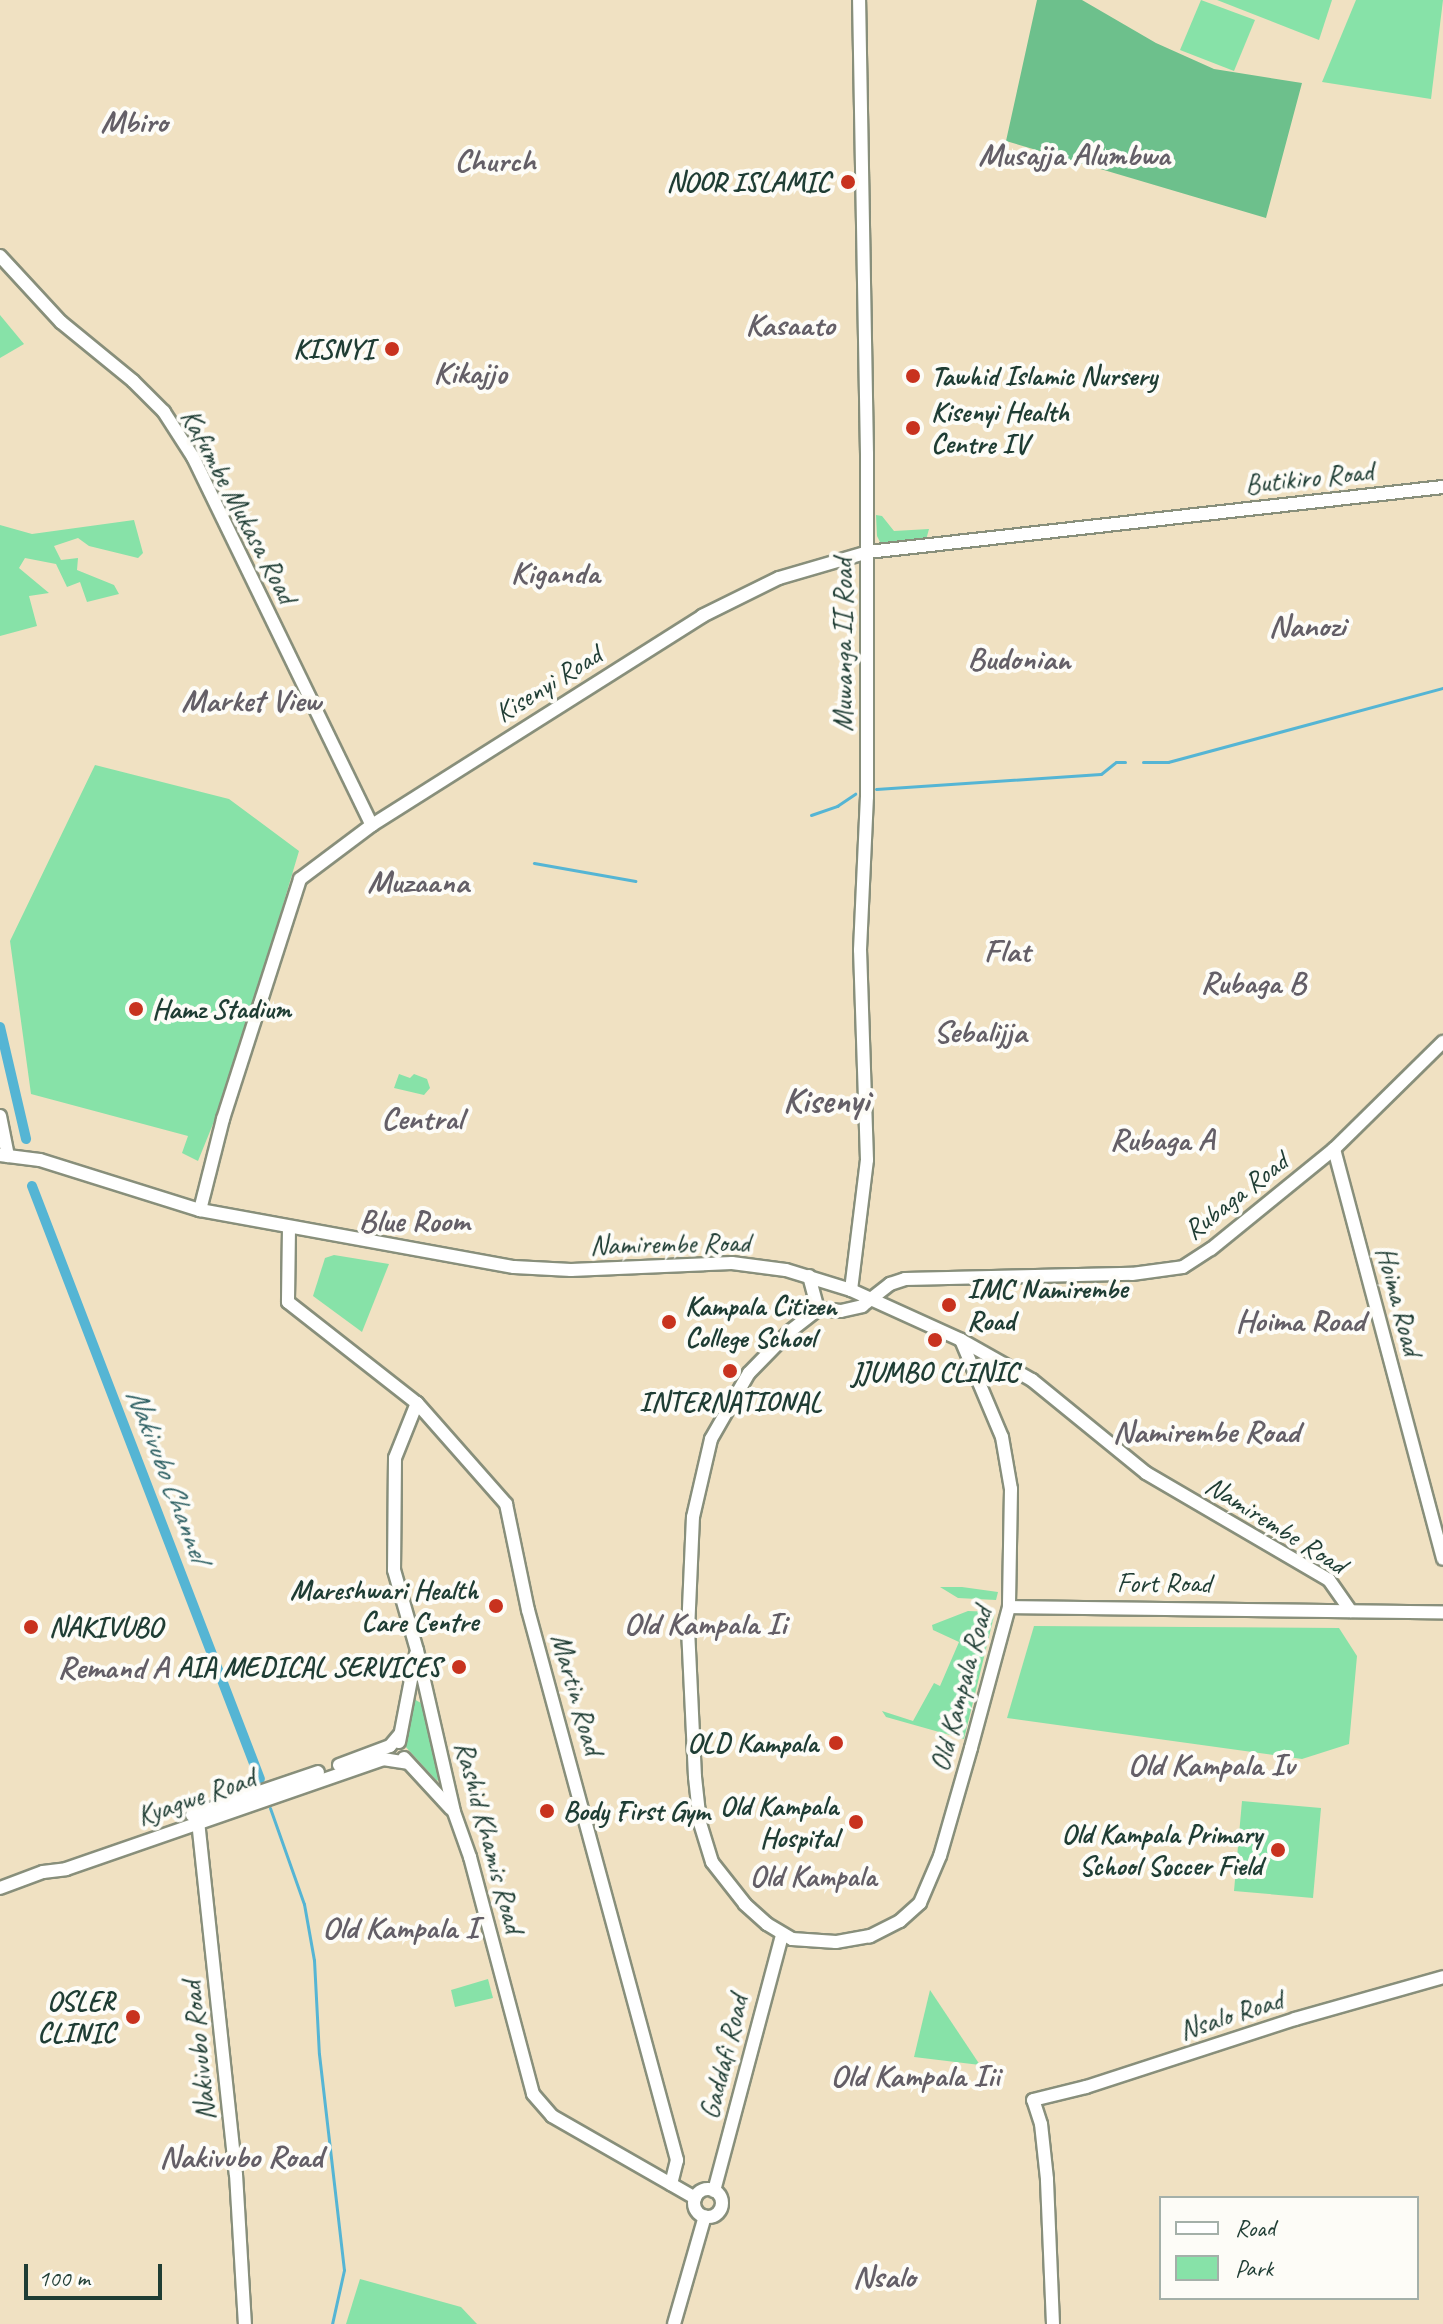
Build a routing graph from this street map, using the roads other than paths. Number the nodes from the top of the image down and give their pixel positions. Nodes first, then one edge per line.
1 (859, 0) edge
2 (0, 256) edge
3 (1443, 487) edge
4 (1181, 516) joint
5 (868, 552) junction
6 (372, 825) junction
7 (1443, 1042) edge
8 (0, 1116) edge
9 (1334, 1149) junction
10 (4, 1156) edge
11 (200, 1210) junction
12 (289, 1228) junction
13 (809, 1276) junction
14 (851, 1290) junction
15 (874, 1298) junction
16 (818, 1309) junction
17 (961, 1340) junction
18 (417, 1403) junction
19 (1443, 1559) edge
20 (1343, 1595) junction
21 (1009, 1607) junction
22 (1318, 1610) junction
23 (1351, 1611) junction
24 (1443, 1612) edge
25 (417, 1650) junction
26 (400, 1734) junction
27 (408, 1763) junction
28 (454, 1812) junction
29 (198, 1821) junction
30 (43, 1872) junction
31 (0, 1888) edge
32 (782, 1935) junction
33 (1443, 1977) edge
34 (671, 2184) junction
35 (714, 2191) junction
36 (695, 2198) junction
37 (705, 2216) junction
38 (245, 2324) edge
39 (674, 2324) edge
40 (1053, 2324) edge

1 - 5 street, Muwanga II Road
2 - 6 street, Kafumbe Mukasa Road
3 - 4 street, Butikiro Road
4 - 5 street, Kisenyi Road
5 - 6 street, Kisenyi Road
5 - 14 street, Muwanga II Road
6 - 11 street, Kisenyi Road
7 - 9 street, Rubaga Road
8 - 10 street
9 - 15 street, Rubaga Road
9 - 19 street, Hoima Road
10 - 11 street, Namirembe Road
11 - 12 street, Namirembe Road
12 - 13 street, Namirembe Road
12 - 18 street, Martin Road
13 - 14 street, Namirembe Road
13 - 16 street
14 - 15 street, Namirembe Road
15 - 16 street, Rubaga Road
15 - 17 street, Namirembe Road
16 - 32 street
17 - 20 street, Namirembe Road
17 - 21 street, Old Kampala Road
18 - 25 street, Rashid Khamis Road
18 - 34 street, Martin Road
20 - 22 street
20 - 23 street, Namirembe Road
21 - 22 street, Fort Road
21 - 32 street, Old Kampala Road
22 - 23 street, Fort Road
23 - 24 street, Namirembe Road
25 - 26 street
25 - 28 street, Rashid Khamis Road
26 - 27 street
26 - 30 street, Kyagwe Road
27 - 28 street
27 - 29 street, Kyagwe Road
28 - 34 street, Rashid Khamis Road
29 - 30 street, Kyagwe Road
29 - 38 street, Nakivubo Road
30 - 31 street, Kyagwe Road
32 - 35 street, Gaddafi Road
33 - 40 street, Nsalo Road
34 - 36 street, Rashid Khamis Road
35 - 36 street
35 - 37 street
36 - 37 street
37 - 39 street

